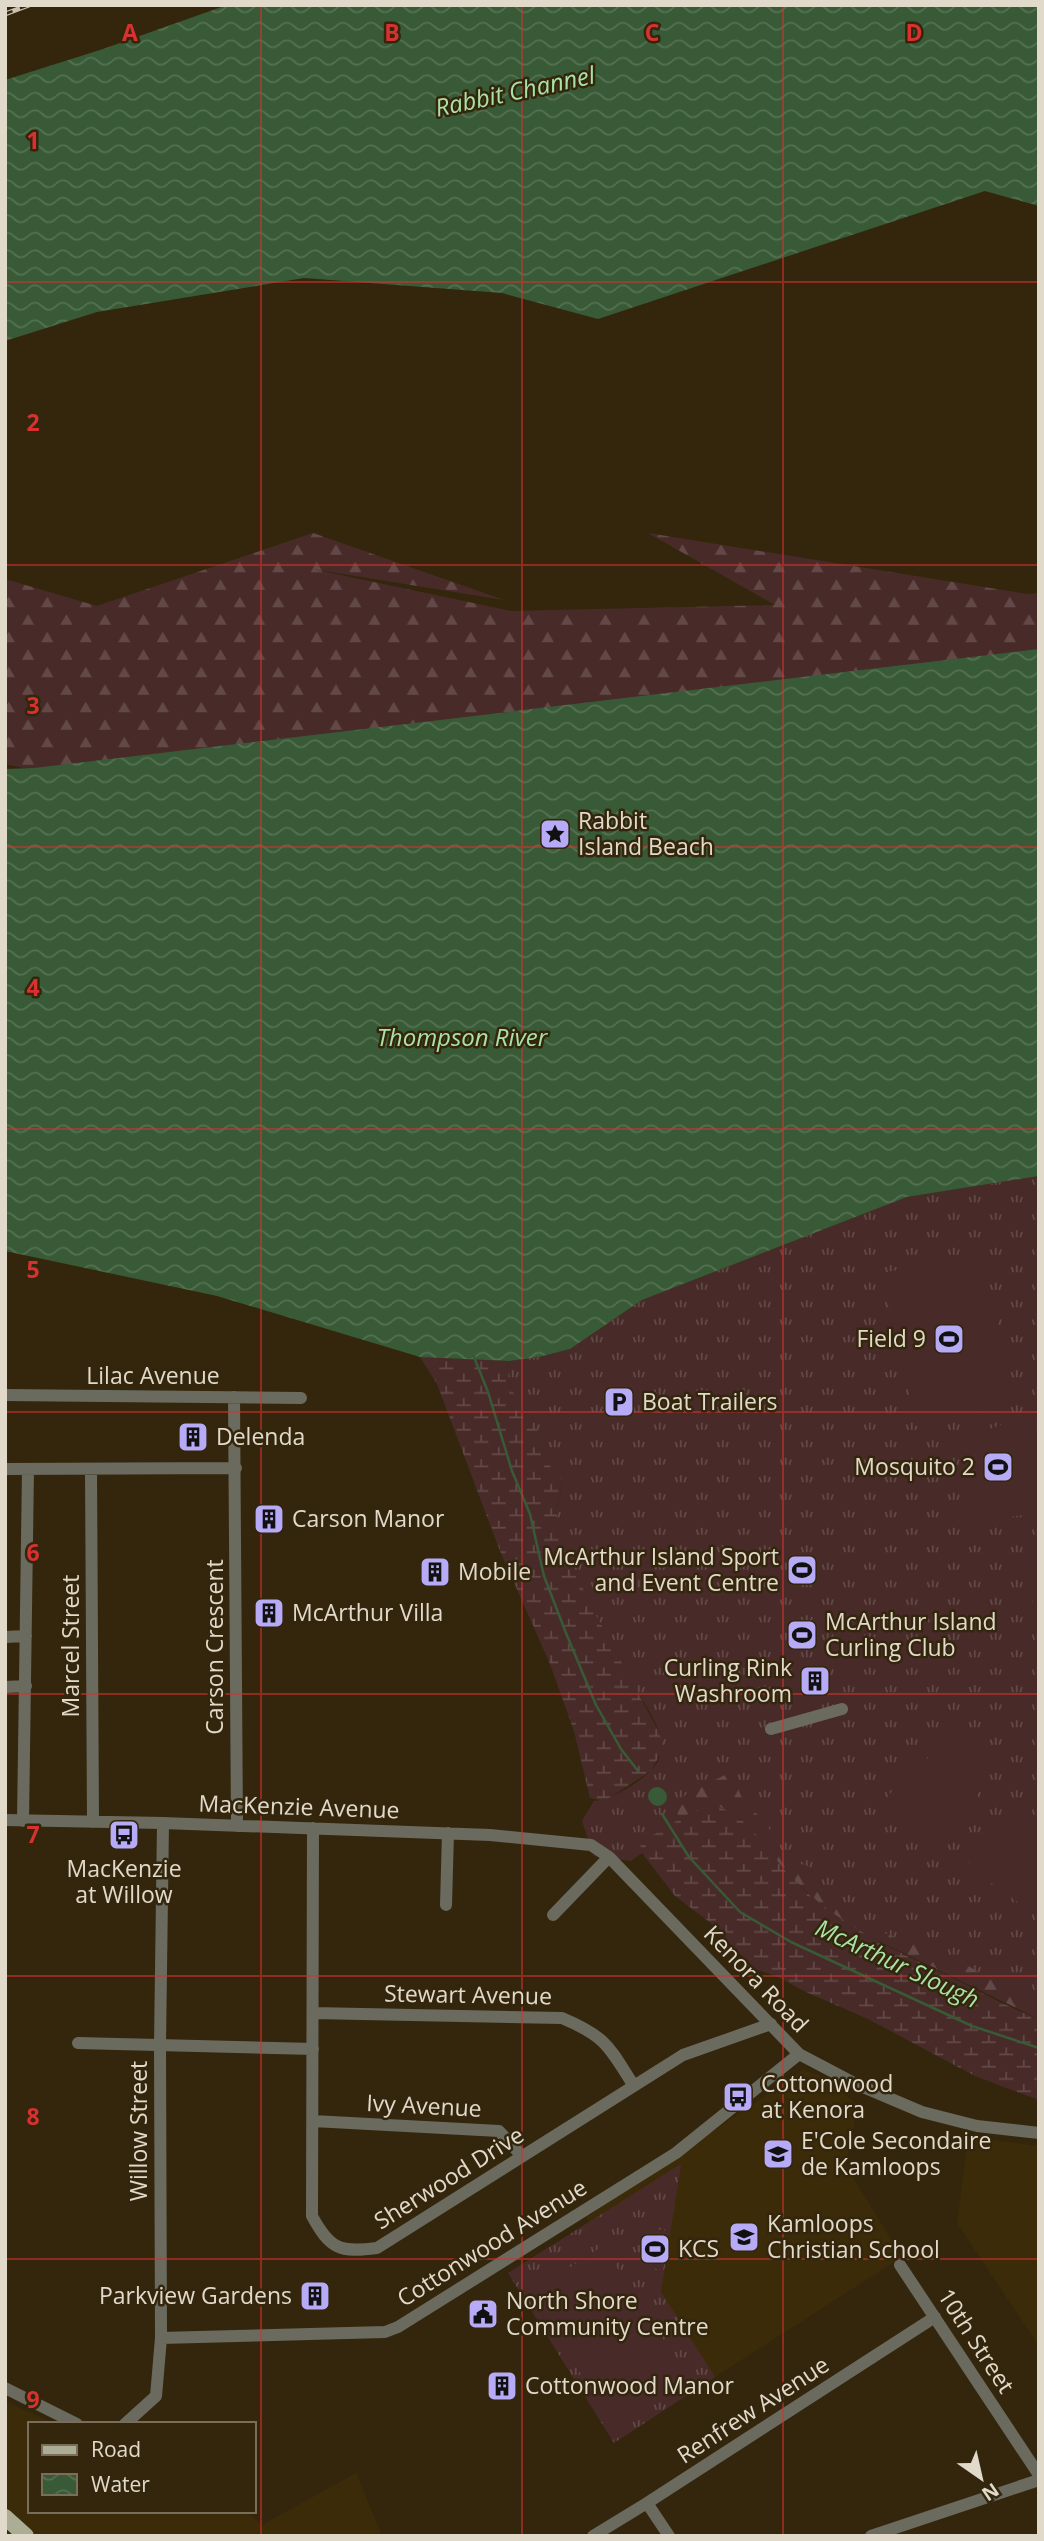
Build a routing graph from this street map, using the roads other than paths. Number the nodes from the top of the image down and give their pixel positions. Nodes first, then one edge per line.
1 (5, 1395) edge
2 (234, 1397) junction
3 (301, 1398) dead end
4 (236, 1468) junction
5 (5, 1469) edge
6 (28, 1469) junction
7 (91, 1469) junction
8 (26, 1636) junction
9 (5, 1637) edge
10 (26, 1686) junction
11 (5, 1687) edge
12 (842, 1709) dead end
13 (771, 1729) dead end
14 (5, 1820) edge
15 (23, 1821) junction
16 (93, 1822) junction
17 (163, 1823) junction
18 (237, 1826) junction
19 (313, 1828) junction
20 (449, 1833) junction
21 (591, 1845) joint
22 (609, 1857) junction
23 (446, 1905) dead end
24 (554, 1915) dead end
25 (313, 2013) junction
26 (771, 2025) junction
27 (78, 2043) dead end
28 (160, 2045) junction
29 (313, 2049) junction
30 (799, 2054) junction
31 (634, 2086) junction
32 (313, 2121) junction
33 (1039, 2133) edge
34 (522, 2156) junction
35 (900, 2265) dead end
36 (935, 2317) junction
37 (161, 2338) junction
38 (5, 2388) edge
39 (73, 2422) edge
40 (127, 2422) edge
41 (1039, 2478) edge
42 (648, 2503) junction
43 (5, 2517) edge
44 (26, 2536) edge
45 (593, 2536) edge
46 (669, 2536) edge
47 (872, 2536) edge

1 - 2 street, Lilac Avenue
2 - 3 street, Lilac Avenue
2 - 4 street, Carson Crescent
4 - 7 street
4 - 18 street, Carson Crescent
5 - 6 street
6 - 7 street
6 - 8 street
7 - 16 street, Marcel Street
8 - 9 street
8 - 10 street
10 - 11 street
10 - 15 street
12 - 13 street
14 - 15 street, MacKenzie Avenue
15 - 16 street, MacKenzie Avenue
16 - 17 street, MacKenzie Avenue
17 - 18 street, MacKenzie Avenue
17 - 28 street, Willow Street
18 - 19 street, MacKenzie Avenue
19 - 20 street, MacKenzie Avenue
19 - 25 street, Sherwood Drive
20 - 21 street, MacKenzie Avenue
20 - 23 street
21 - 22 street, Kenora Road
22 - 24 street
22 - 26 street, Kenora Road
25 - 29 street, Sherwood Drive
25 - 31 street, Stewart Avenue
26 - 30 street, Kenora Road
26 - 31 street, Sherwood Drive
27 - 28 street
28 - 29 street
28 - 37 street, Willow Street
29 - 32 street, Sherwood Drive
30 - 33 street, Kenora Road
30 - 37 street, Cottonwood Avenue
31 - 34 street, Sherwood Drive
32 - 34 street, Ivy Avenue
32 - 34 street, Sherwood Drive
35 - 36 street, 10th Street
36 - 41 street, 10th Street
36 - 42 street, Renfrew Avenue
37 - 40 street, Willow Street
38 - 39 street
41 - 47 street
42 - 45 street, Renfrew Avenue
42 - 46 street
43 - 44 main road

